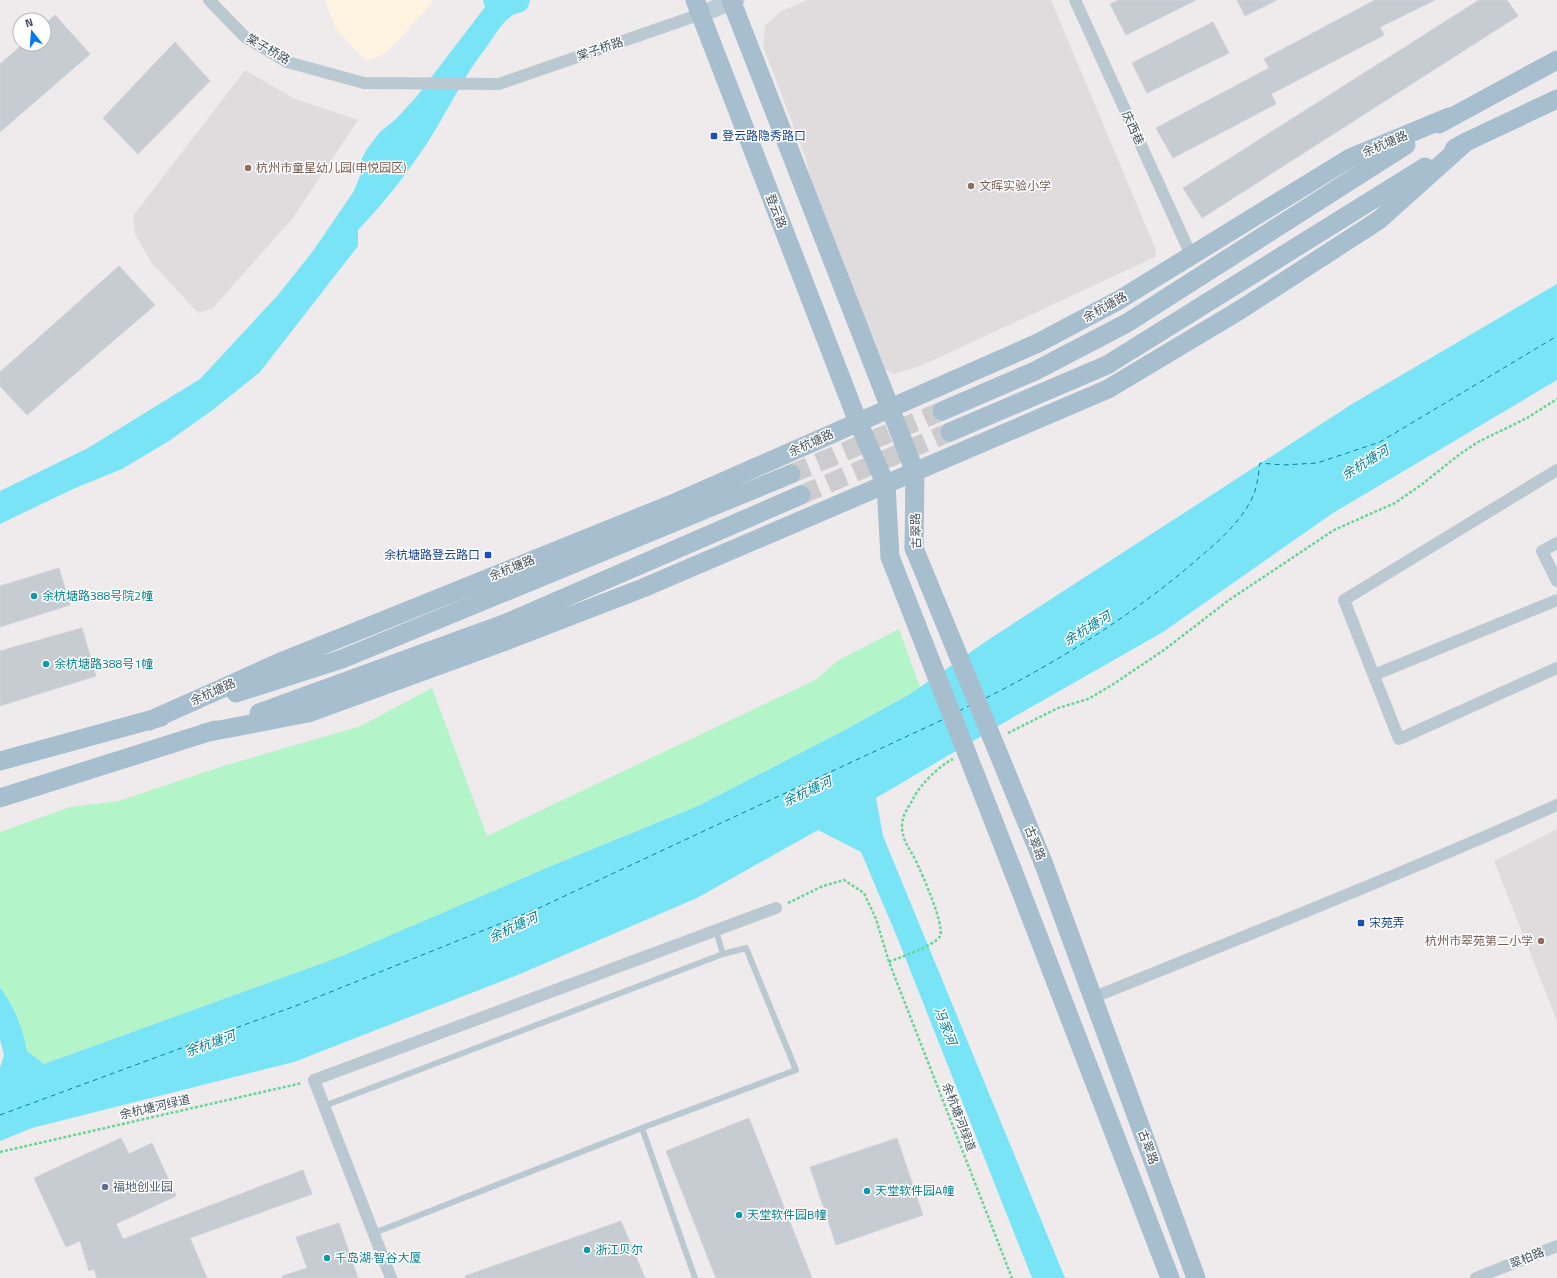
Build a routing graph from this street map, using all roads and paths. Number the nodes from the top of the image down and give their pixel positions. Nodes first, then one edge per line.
1 (208, 0) edge
2 (1075, 0) edge
3 (733, 1) edge
4 (698, 7) edge
5 (1557, 60) edge
6 (1557, 99) edge
7 (1449, 117) junction
8 (1466, 142) junction
9 (1191, 255) junction
10 (1557, 400) edge
11 (890, 408) junction
12 (942, 411) tunnel mouth
13 (858, 422) junction
14 (950, 432) tunnel mouth
15 (1557, 470) edge
16 (915, 472) junction
17 (791, 474) tunnel mouth
18 (886, 485) junction
19 (801, 495) tunnel mouth
20 (1557, 543) edge
21 (1557, 581) edge
22 (1557, 600) edge
23 (1557, 668) edge
24 (1374, 676) junction
25 (149, 721) junction
26 (204, 733) junction
27 (1004, 734) dead end
28 (957, 757) dead end
29 (0, 761) edge
30 (0, 798) edge
31 (1557, 805) edge
32 (776, 908) joint
33 (716, 931) junction
34 (723, 954) junction
35 (889, 962) junction
36 (1092, 998) junction
37 (314, 1080) junction
38 (324, 1106) junction
39 (642, 1128) junction
40 (0, 1152) edge
41 (374, 1233) junction
42 (1557, 1246) edge
43 (392, 1278) edge
44 (695, 1278) edge
45 (1012, 1278) edge
46 (1170, 1278) edge
47 (1196, 1278) edge
48 (1476, 1278) edge

1 - 4 street, 棠子桥路
2 - 9 street, 庆西巷
3 - 4 street
3 - 11 main road
4 - 13 main road, 登云路
5 - 7 main road, 余杭塘路
6 - 8 main road
7 - 9 main road, 余杭塘路
7 - 12 main road, 余杭塘路
8 - 14 main road
8 - 16 main road
9 - 11 main road, 余杭塘路
10 - 27 path
11 - 13 main road, 余杭塘路
11 - 16 main road, 古翠路
13 - 18 main road
13 - 25 main road, 余杭塘路
15 - 24 street
16 - 18 main road
16 - 36 main road, 古翠路, bridge
17 - 25 main road, 余杭塘路
18 - 26 main road
18 - 46 main road, bridge
19 - 26 main road
20 - 21 street
22 - 24 street
23 - 24 street
25 - 29 main road, 余杭塘路
26 - 30 main road
28 - 35 path
31 - 36 street
32 - 33 street
32 - 35 path, 余杭塘河绿道
33 - 34 lane
33 - 37 street
34 - 38 lane
34 - 39 lane
35 - 45 path, 余杭塘河绿道
36 - 47 main road, 古翠路
37 - 38 street
37 - 40 path, 余杭塘河绿道
38 - 41 street
39 - 41 lane
39 - 44 lane
41 - 43 street
42 - 48 street, 翠柏路

